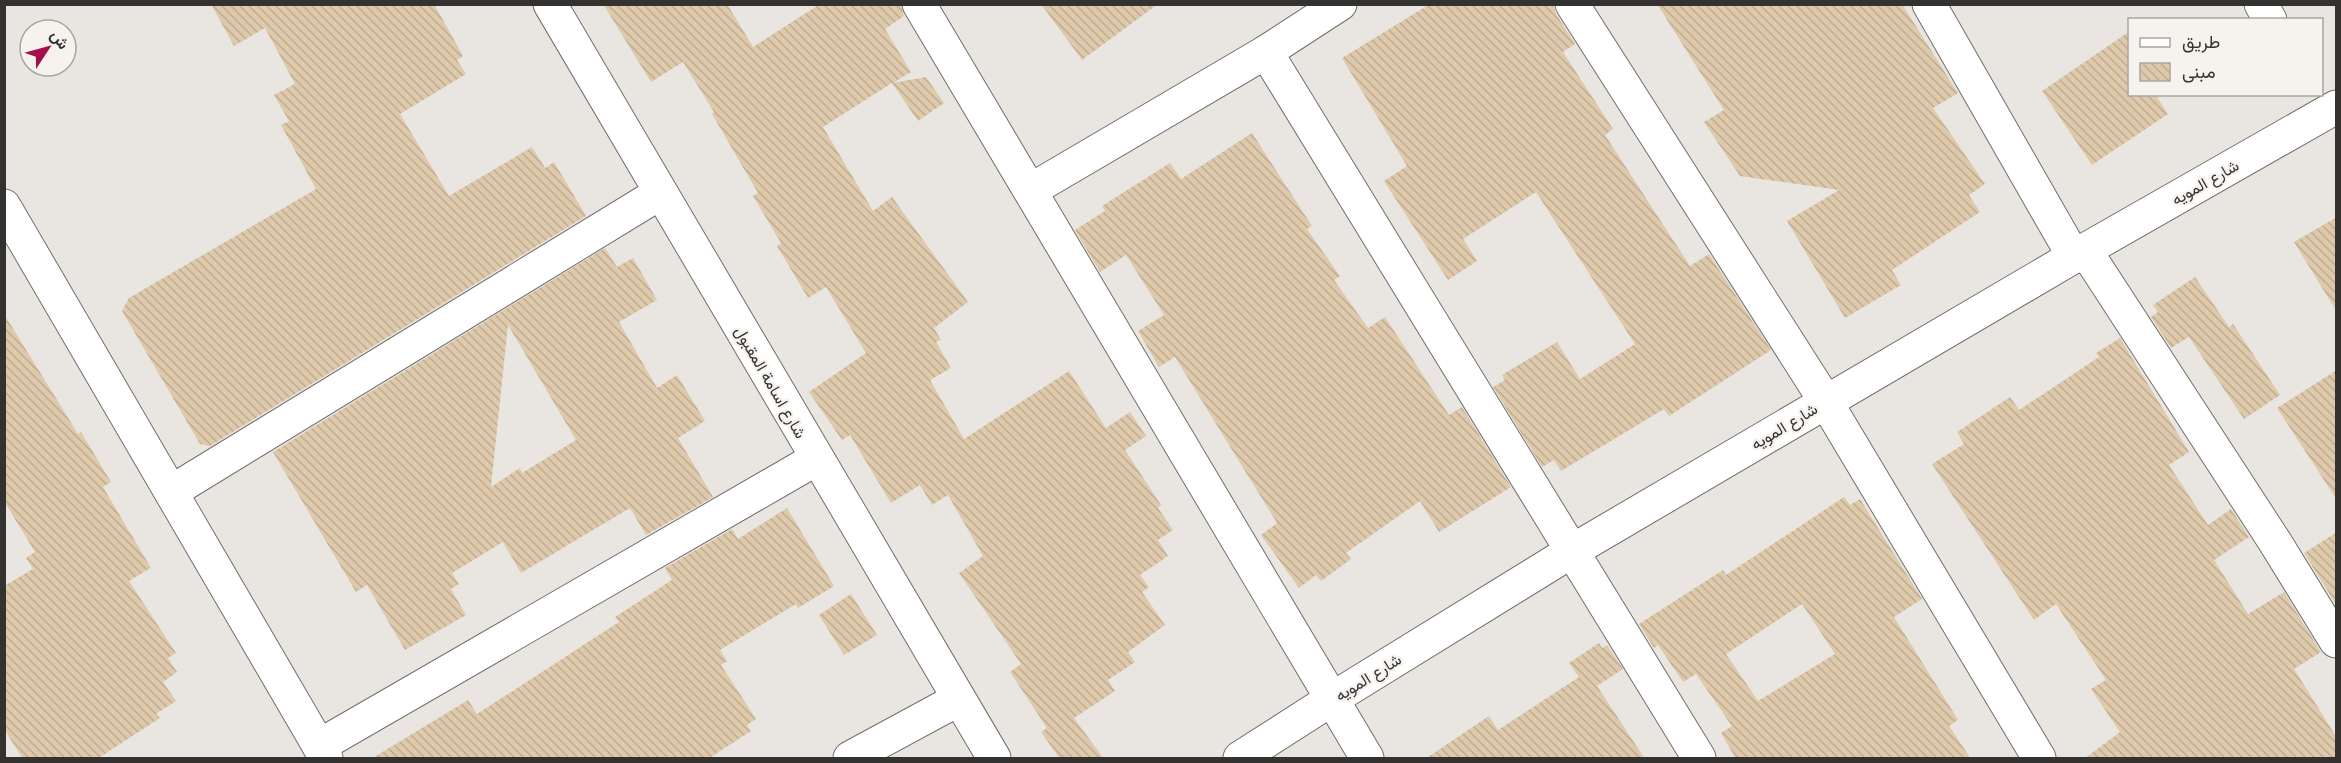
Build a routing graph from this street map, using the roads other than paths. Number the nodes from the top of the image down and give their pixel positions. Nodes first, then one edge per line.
1 (550, 4) edge
2 (919, 4) edge
3 (1340, 4) edge
4 (1572, 4) edge
5 (1929, 4) edge
6 (2261, 4) edge
7 (2269, 18) edge
8 (1266, 52) junction
9 (2325, 105) edge
10 (1031, 190) junction
11 (660, 193) junction
12 (5, 207) edge
13 (2079, 254) junction
14 (1826, 402) junction
15 (816, 459) junction
16 (171, 492) junction
17 (1572, 551) junction
18 (2337, 641) edge
19 (959, 699) junction
20 (1332, 699) junction
21 (323, 752) edge
22 (850, 759) edge
23 (994, 759) edge
24 (1240, 759) edge
25 (1367, 759) edge
26 (1699, 759) edge
27 (2039, 759) edge

1 - 11 street, شارع اسامة المقبول
2 - 10 street
3 - 8 street
4 - 14 street
5 - 13 street
6 - 7 street
8 - 10 street
8 - 17 street
9 - 13 street, شارع المويه
10 - 20 street
11 - 15 street, شارع اسامة المقبول
11 - 16 street
12 - 16 street
13 - 14 street, شارع المويه
13 - 18 street
14 - 17 street, شارع المويه
14 - 27 street
15 - 19 street, شارع اسامة المقبول
15 - 21 street
16 - 21 street
17 - 20 street, شارع المويه
17 - 26 street
19 - 22 street
19 - 23 street, شارع اسامة المقبول
20 - 24 street, شارع المويه
20 - 25 street

